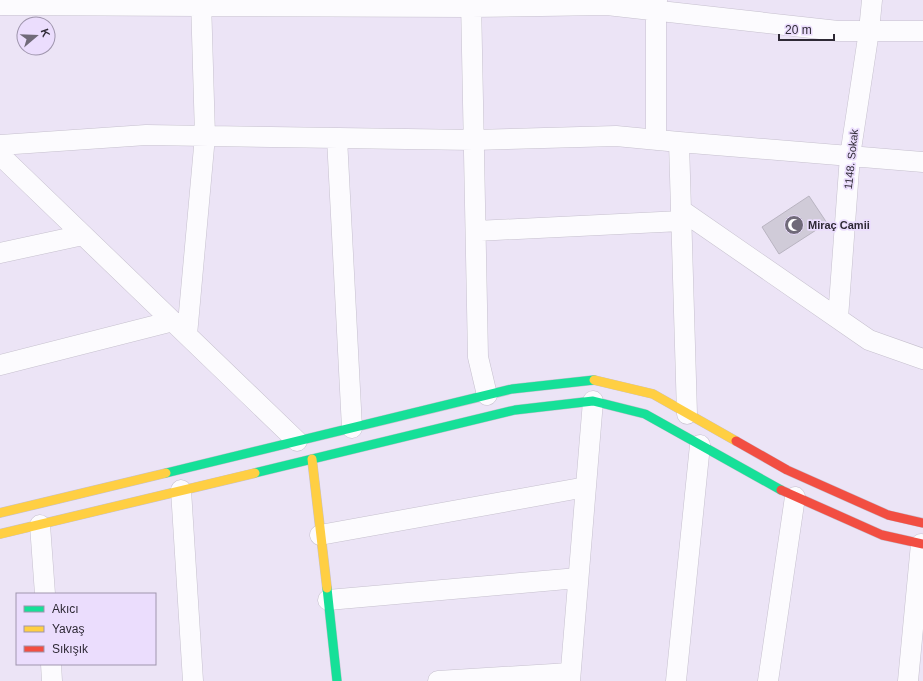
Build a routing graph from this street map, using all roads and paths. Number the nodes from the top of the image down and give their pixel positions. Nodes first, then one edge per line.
1 (872, 0) edge
2 (201, 3) edge
3 (243, 3) edge
4 (471, 3) edge
5 (0, 5) edge
6 (656, 5) edge
7 (869, 31) junction
8 (923, 31) edge
9 (205, 136) junction
10 (337, 138) junction
11 (474, 140) junction
12 (656, 140) junction
13 (679, 142) junction
14 (0, 145) edge
15 (0, 154) edge
16 (850, 156) junction
17 (923, 162) edge
18 (681, 216) junction
19 (476, 231) junction
20 (82, 235) junction
21 (0, 253) edge
22 (838, 318) junction
23 (173, 321) junction
24 (188, 335) junction
25 (923, 359) edge
26 (0, 366) edge
27 (487, 395) junction
28 (593, 401) junction
29 (687, 414) junction
30 (352, 428) junction
31 (297, 441) junction
32 (700, 445) junction
33 (312, 459) junction
34 (586, 486) junction
35 (181, 490) junction
36 (795, 497) junction
37 (0, 513) edge
38 (923, 523) edge
39 (40, 525) junction
40 (0, 534) edge
41 (320, 535) junction
42 (922, 544) edge
43 (578, 578) junction
44 (45, 593) edge
45 (328, 600) junction
46 (51, 665) edge
47 (570, 677) edge
48 (52, 681) edge
49 (193, 681) edge
50 (337, 681) edge
51 (438, 681) edge
52 (676, 681) edge
53 (768, 681) edge
54 (908, 681) edge

1 - 7 street, 1148. Sokak
2 - 3 street
2 - 5 street
2 - 9 street
3 - 4 street
4 - 6 street
4 - 11 street
6 - 7 street
6 - 12 street
7 - 8 street
7 - 16 street, 1148. Sokak
9 - 10 street
9 - 14 street
9 - 24 street
10 - 11 street
10 - 30 street
11 - 12 street
11 - 19 street
12 - 13 street
13 - 16 street
13 - 18 street
15 - 20 street
16 - 17 street
16 - 22 street, 1148. Sokak
18 - 19 street
18 - 22 street
18 - 29 street
19 - 27 street
20 - 21 street
20 - 23 street
22 - 25 street
23 - 24 street
23 - 26 street
24 - 31 street
27 - 29 main road
27 - 30 main road
28 - 32 main road
28 - 33 main road
28 - 34 street
29 - 38 main road
30 - 31 main road
31 - 37 main road
32 - 36 main road
32 - 52 street
33 - 35 main road
33 - 41 main road
34 - 41 street
34 - 43 street
35 - 39 main road
35 - 49 street
36 - 42 main road
36 - 53 street
39 - 40 main road
39 - 44 street
41 - 45 main road
42 - 54 street
43 - 45 street
43 - 47 street
45 - 50 main road
46 - 48 street
47 - 51 street

